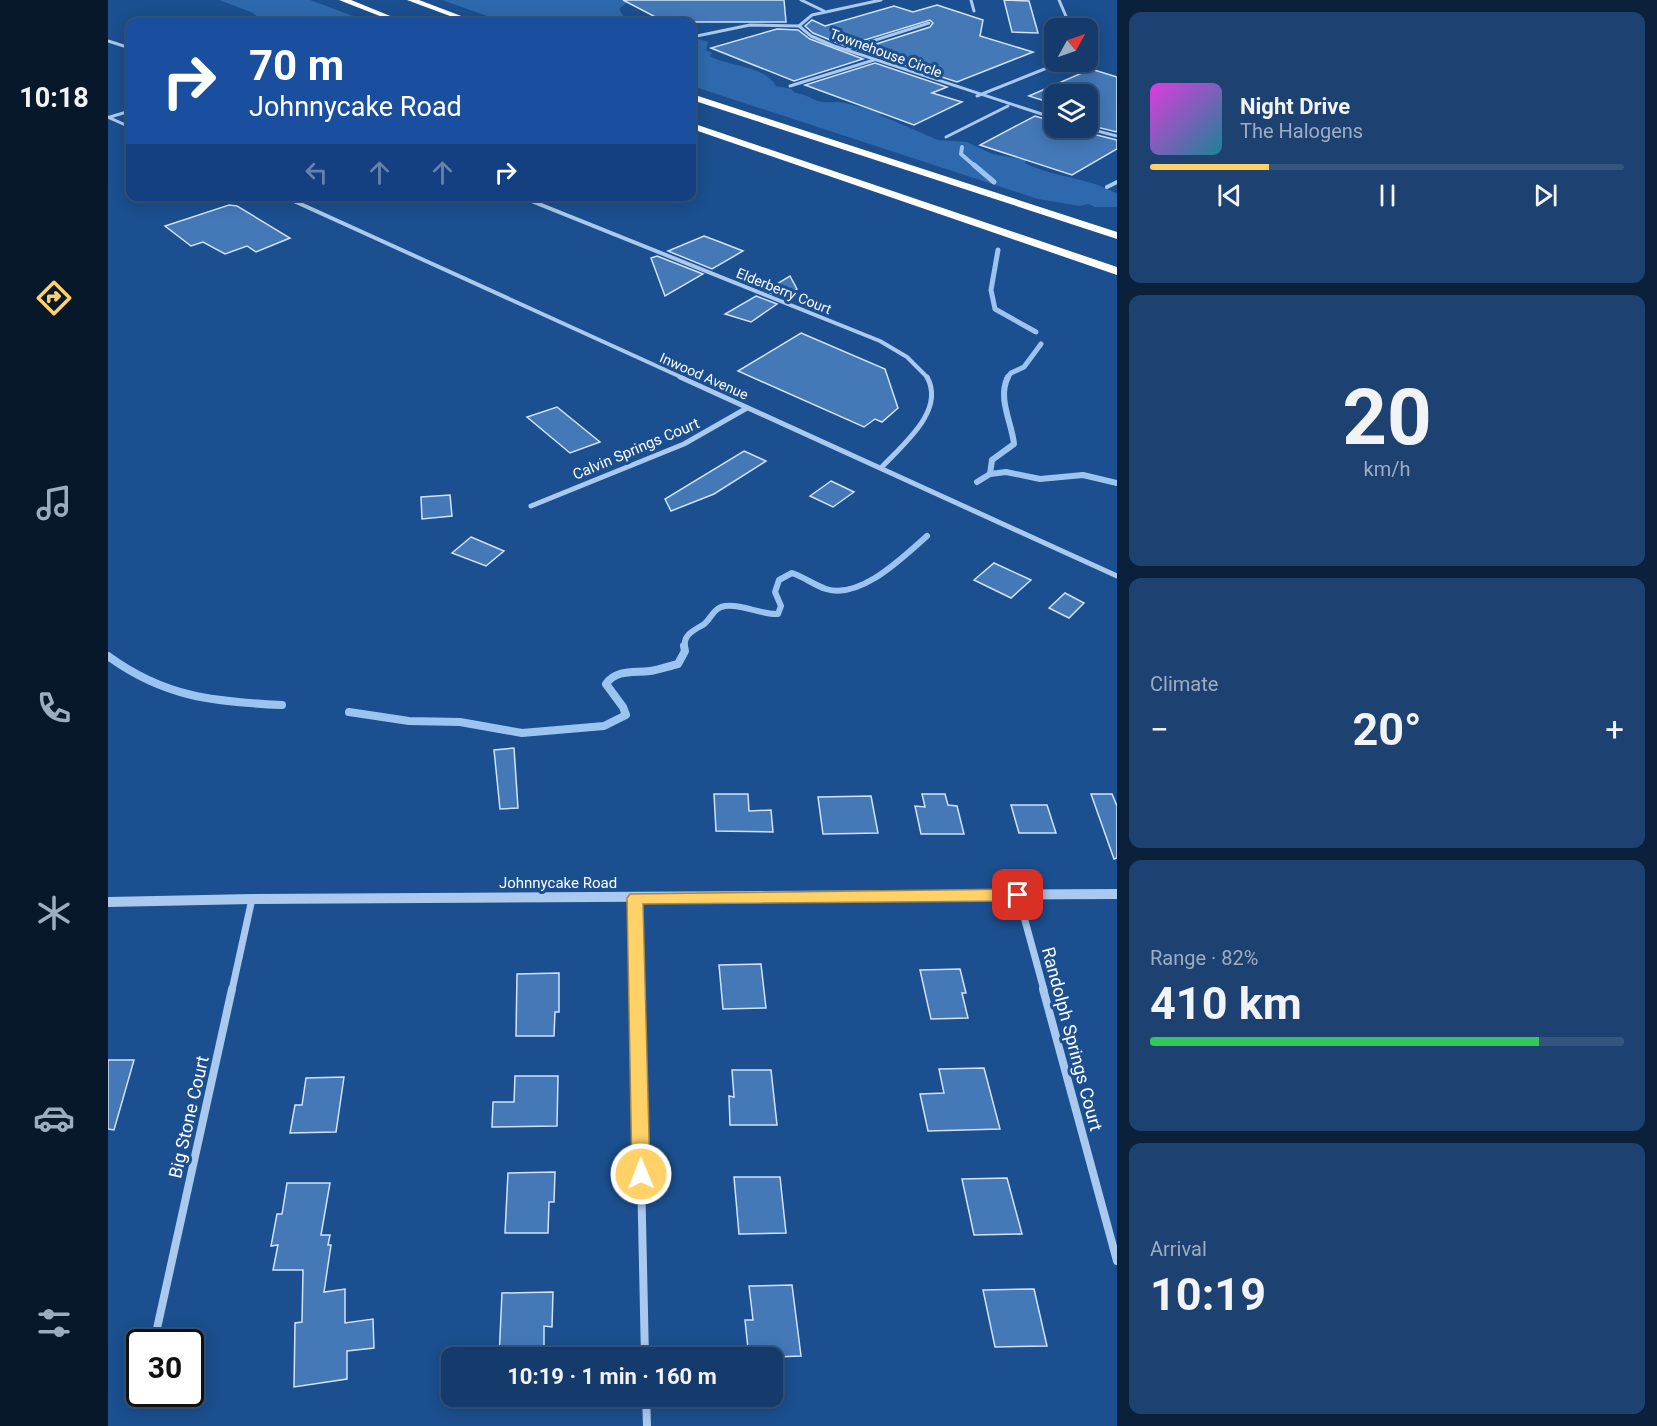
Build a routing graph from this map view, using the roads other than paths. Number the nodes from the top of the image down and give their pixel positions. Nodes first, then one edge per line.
1 (343, 0) edge
2 (411, 0) edge
3 (801, 0) edge
4 (881, 0) edge
5 (971, 0) edge
6 (1059, 0) edge
7 (974, 10) dead end
8 (825, 11) junction
9 (390, 18) edge
10 (462, 18) edge
11 (1067, 18) edge
12 (930, 23) dead end
13 (799, 26) junction
14 (696, 36) edge
15 (108, 41) edge
16 (126, 47) edge
17 (846, 50) junction
18 (874, 60) junction
19 (1044, 69) edge
20 (790, 86) dead end
21 (977, 96) junction
22 (696, 99) edge
23 (1008, 105) junction
24 (126, 112) edge
25 (1044, 115) edge
26 (109, 117) edge
27 (126, 125) edge
28 (696, 127) edge
29 (1098, 131) edge
30 (1117, 136) edge
31 (946, 137) dead end
32 (1117, 182) edge
33 (1107, 188) dead end
34 (293, 201) edge
35 (531, 201) edge
36 (1117, 236) edge
37 (1117, 271) edge
38 (747, 408) junction
39 (881, 468) junction
40 (531, 506) dead end
41 (1117, 576) edge
42 (1117, 894) edge
43 (1018, 895) junction
44 (635, 898) junction
45 (252, 899) junction
46 (108, 902) edge
47 (1117, 1261) edge
48 (157, 1329) edge
49 (645, 1347) edge
50 (646, 1407) edge
51 (647, 1426) edge

1 - 9 highway
2 - 10 highway
3 - 8 street
4 - 8 street, Townehouse Circle
5 - 7 street
6 - 11 street
8 - 13 street, Townehouse Circle
12 - 17 street
13 - 14 street
13 - 17 street, Townehouse Circle
15 - 16 street
17 - 18 street, Townehouse Circle
18 - 20 street
18 - 21 street, Townehouse Circle
19 - 21 street
21 - 23 street, Townehouse Circle
22 - 36 highway
23 - 25 street, Townehouse Circle
23 - 31 street
24 - 26 street
26 - 27 street
28 - 37 highway
29 - 30 street
32 - 33 street
34 - 38 street, Inwood Avenue
35 - 39 street, Elderberry Court
38 - 39 street, Inwood Avenue
38 - 40 street, Calvin Springs Court
39 - 41 street, Inwood Avenue
42 - 43 street, Johnnycake Road
43 - 44 street, Johnnycake Road
43 - 47 street, Randolph Springs Court
44 - 45 street, Johnnycake Road
44 - 49 street
45 - 46 street, Johnnycake Road
45 - 48 street, Big Stone Court
50 - 51 street

